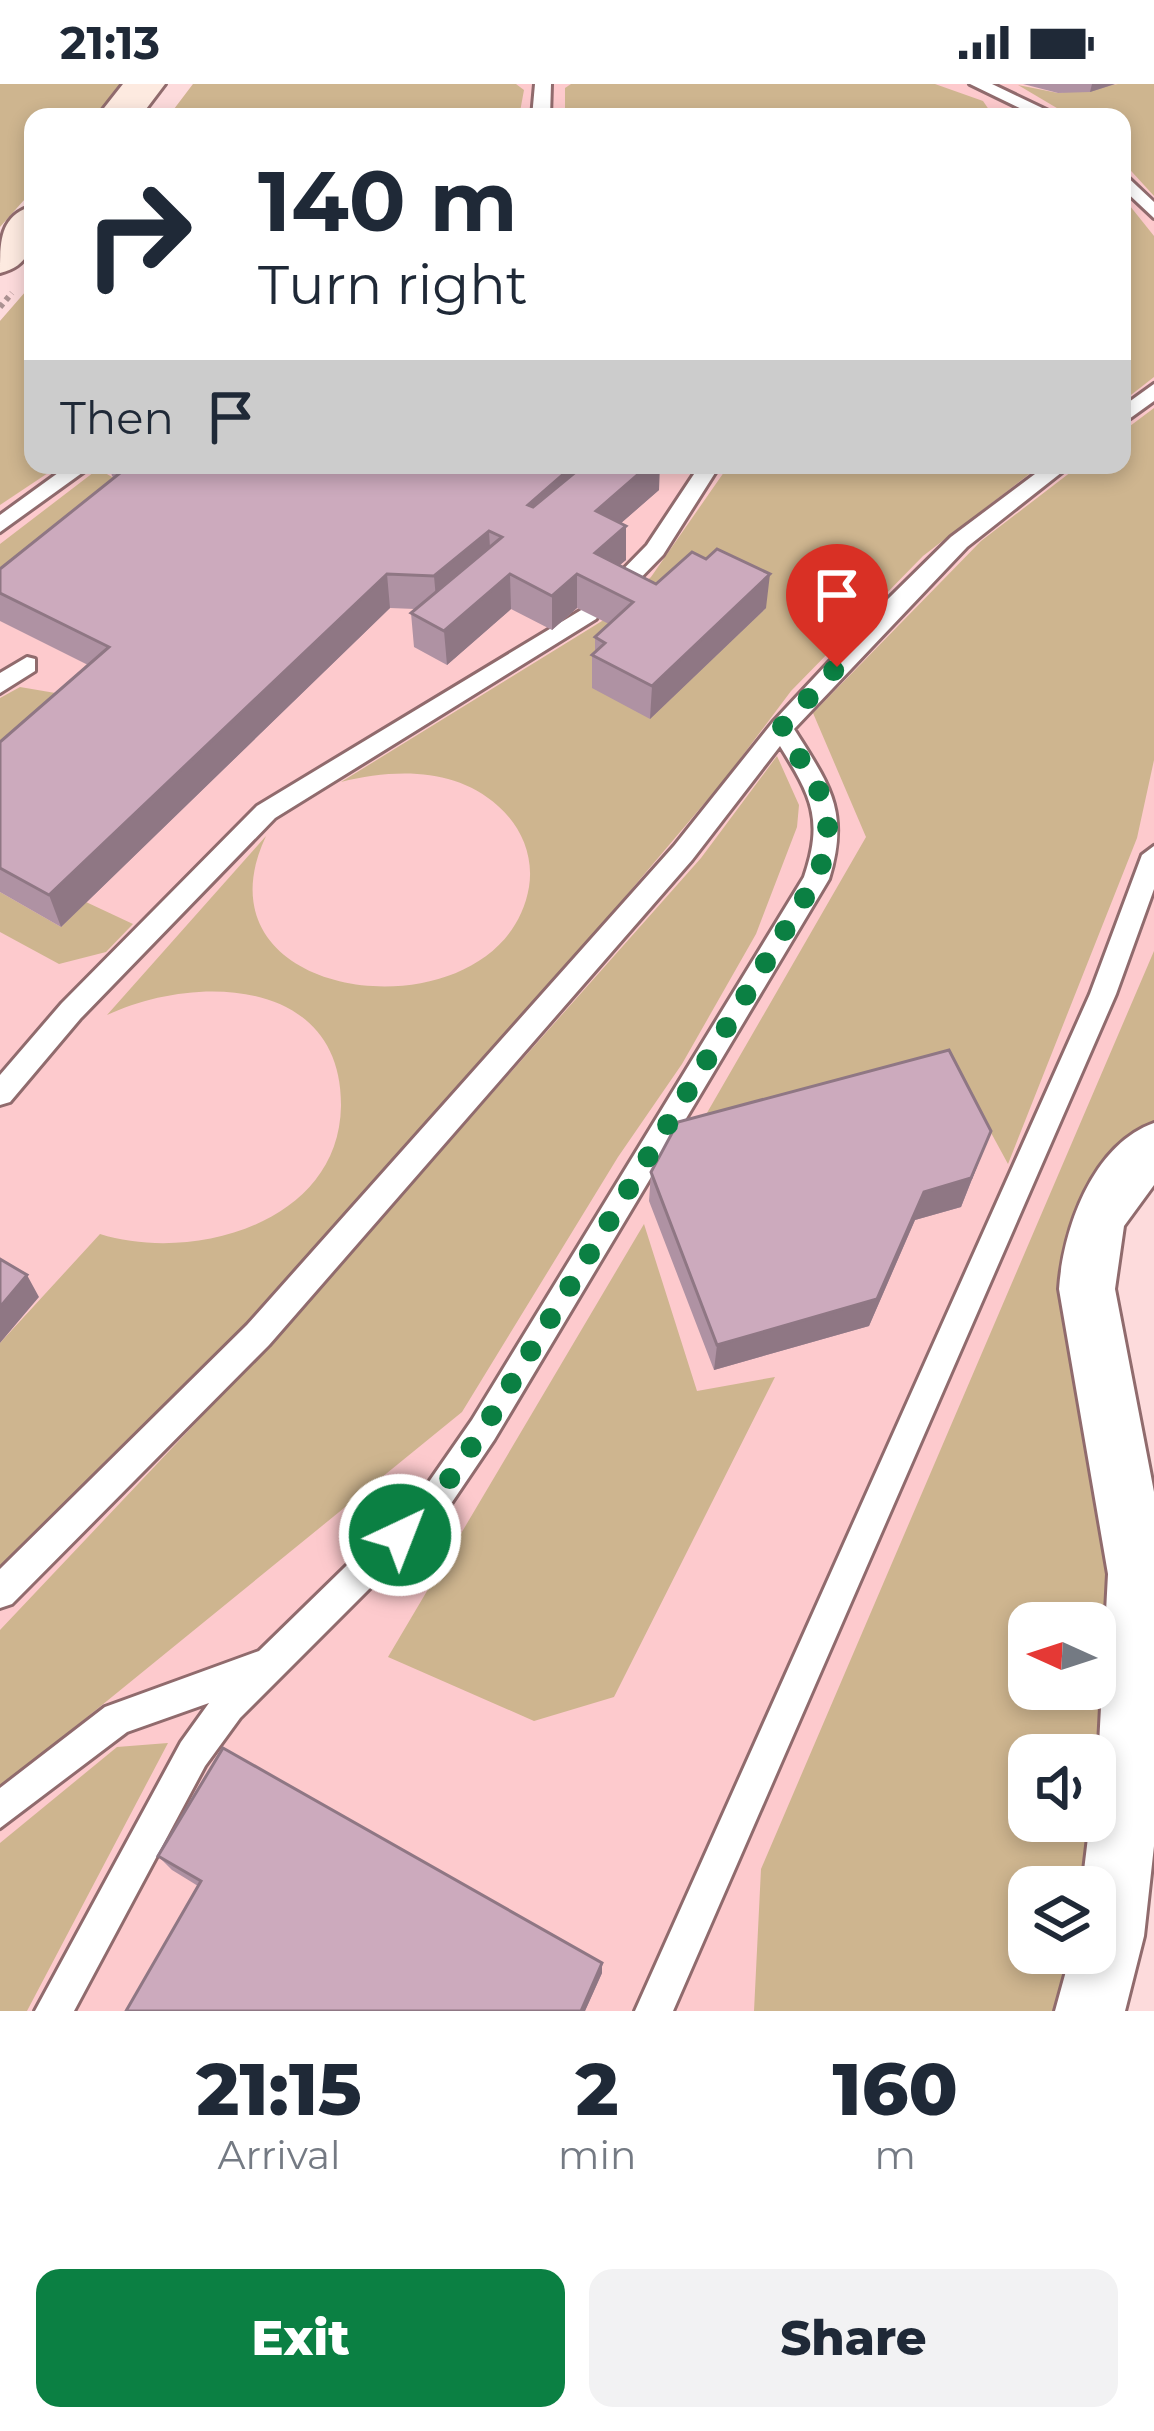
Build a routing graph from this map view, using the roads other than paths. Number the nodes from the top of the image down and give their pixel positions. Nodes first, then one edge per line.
1 (145, 84) edge
2 (978, 84) edge
3 (125, 108) edge
4 (1018, 108) edge
5 (1131, 187) edge
6 (1154, 213) edge
7 (24, 230) edge
8 (0, 259) edge
9 (1154, 390) edge
10 (1131, 410) edge
11 (71, 474) edge
12 (704, 474) edge
13 (1049, 474) edge
14 (0, 525) edge
15 (610, 596) edge
16 (588, 614) edge
17 (27, 665) dead end
18 (0, 686) edge
19 (781, 728) junction
20 (1154, 855) edge
21 (0, 1094) edge
22 (1154, 1147) edge
23 (0, 1592) edge
24 (269, 1665) junction
25 (0, 1810) edge
26 (54, 2011) edge
27 (654, 2011) edge
28 (1090, 2011) edge

1 - 3 street
2 - 4 lane
5 - 6 lane
7 - 8 street
9 - 10 lane
11 - 14 lane
12 - 15 lane
13 - 19 lane
16 - 21 lane
17 - 18 lane
19 - 23 lane
19 - 24 lane
20 - 27 lane
22 - 28 street
24 - 25 lane
24 - 26 lane

